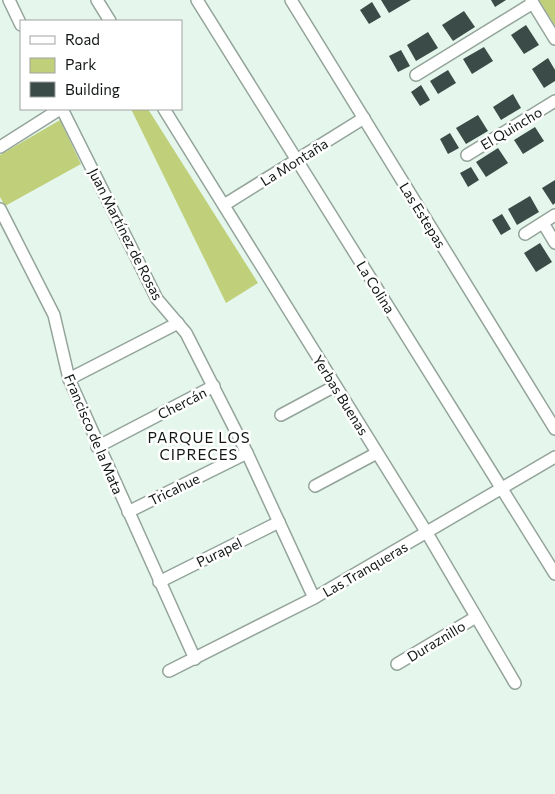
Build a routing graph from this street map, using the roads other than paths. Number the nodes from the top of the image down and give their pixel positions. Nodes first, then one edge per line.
1 (9, 0) edge
2 (97, 0) edge
3 (197, 0) edge
4 (292, 0) edge
5 (532, 2) edge
6 (109, 20) edge
7 (20, 23) edge
8 (555, 39) edge
9 (416, 75) dead end
10 (555, 101) edge
11 (59, 110) edge
12 (62, 110) edge
13 (165, 110) edge
14 (364, 118) junction
15 (0, 147) edge
16 (467, 155) dead end
17 (296, 160) junction
18 (224, 205) junction
19 (0, 209) edge
20 (555, 215) edge
21 (543, 223) junction
22 (525, 234) dead end
23 (555, 243) edge
24 (178, 323) junction
25 (69, 379) junction
26 (214, 386) junction
27 (336, 386) junction
28 (281, 416) dead end
29 (555, 429) edge
30 (98, 446) junction
31 (247, 453) junction
32 (377, 453) junction
33 (555, 457) edge
34 (315, 486) dead end
35 (501, 488) junction
36 (128, 512) junction
37 (279, 522) junction
38 (427, 533) junction
39 (555, 574) edge
40 (159, 582) junction
41 (314, 598) junction
42 (476, 617) junction
43 (195, 659) junction
44 (397, 664) dead end
45 (168, 671) dead end
46 (515, 683) dead end

1 - 7 street
2 - 6 street
3 - 17 street, La Colina
4 - 14 street, Las Estepas
5 - 8 street
5 - 9 street
10 - 16 street, El Quincho
11 - 15 street
12 - 24 street, Juan Martínez de Rosas
13 - 18 street, Yerbas Buenas
14 - 17 street, La Montaña
14 - 29 street, Las Estepas
17 - 18 street, La Montaña
17 - 35 street, La Colina
18 - 27 street, Yerbas Buenas
19 - 25 street, Francisco de la Mata
20 - 21 street
21 - 22 street
21 - 23 street
24 - 25 street
24 - 26 street, Juan Martínez de Rosas
25 - 30 street, Francisco de la Mata
26 - 30 street, Chercán
26 - 31 street, Juan Martínez de Rosas
27 - 28 street
27 - 32 street, Yerbas Buenas
30 - 36 street, Francisco de la Mata
31 - 36 street, Tricahue
31 - 37 street, Juan Martínez de Rosas
32 - 34 street
32 - 38 street, Yerbas Buenas
33 - 35 street, Las Tranqueras
35 - 38 street, Las Tranqueras
35 - 39 street, La Colina
36 - 40 street, Francisco de la Mata
37 - 40 street, Purapel
37 - 41 street, Juan Martínez de Rosas
38 - 41 street, Las Tranqueras
38 - 42 street, Yerbas Buenas
40 - 43 street, Francisco de la Mata
41 - 43 street, Las Tranqueras
42 - 44 street, Duraznillo
42 - 46 street, Yerbas Buenas
43 - 45 street, Las Tranqueras

